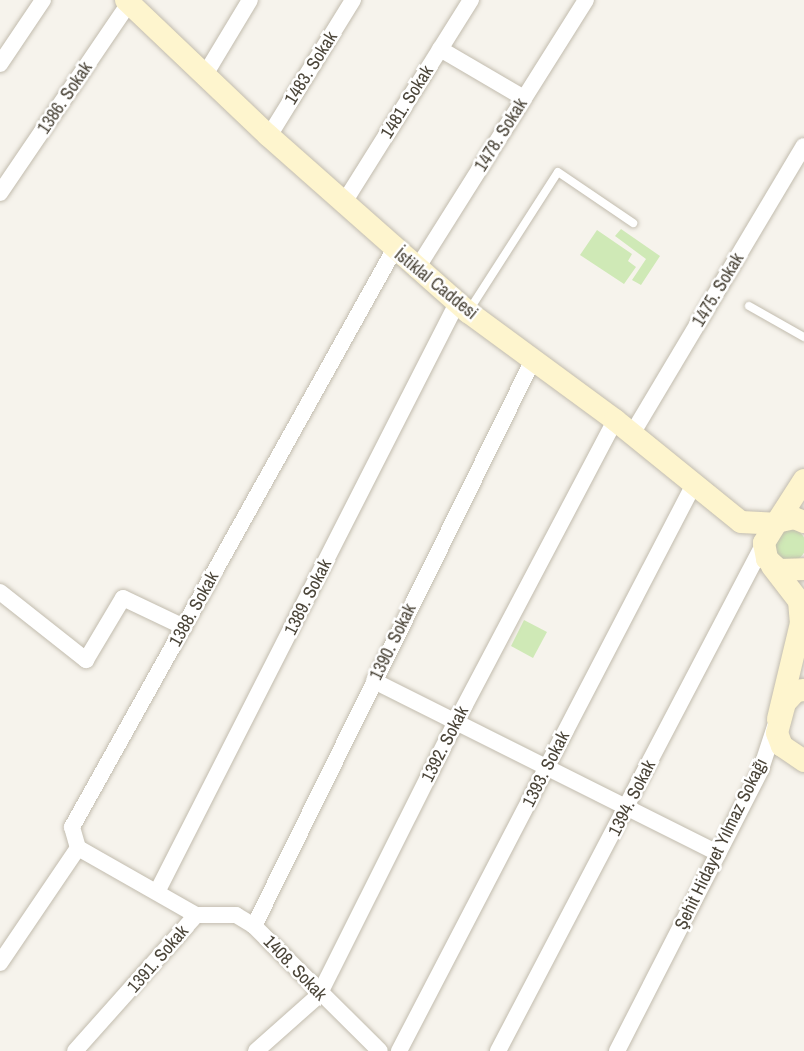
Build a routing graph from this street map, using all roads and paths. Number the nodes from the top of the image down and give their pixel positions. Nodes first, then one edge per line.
1 (43, 0) edge
2 (250, 0) edge
3 (353, 0) edge
4 (471, 0) edge
5 (586, 0) edge
6 (128, 2) edge
7 (440, 49) junction
8 (0, 64) edge
9 (206, 73) junction
10 (525, 98) junction
11 (269, 136) junction
12 (804, 146) edge
13 (0, 193) edge
14 (344, 204) junction
15 (633, 223) dead end
16 (394, 250) junction
17 (416, 270) junction
18 (749, 306) dead end
19 (462, 308) junction
20 (804, 337) edge
21 (534, 358) junction
22 (623, 427) junction
23 (804, 480) edge
24 (693, 486) junction
25 (804, 522) edge
26 (772, 530) junction
27 (772, 566) junction
28 (804, 569) edge
29 (0, 592) edge
30 (184, 627) junction
31 (374, 681) junction
32 (804, 690) edge
33 (778, 719) junction
34 (456, 722) junction
35 (802, 759) edge
36 (547, 767) junction
37 (761, 769) junction
38 (627, 807) junction
39 (78, 848) junction
40 (718, 853) junction
41 (159, 890) junction
42 (196, 915) junction
43 (254, 926) junction
44 (0, 963) edge
45 (319, 995) junction
46 (75, 1051) edge
47 (256, 1051) edge
48 (380, 1051) edge
49 (399, 1051) edge
50 (498, 1051) edge
51 (617, 1051) edge

1 - 8 street
2 - 9 street
3 - 11 street, 1483. Sokak
4 - 7 street, 1481. Sokak
5 - 10 street, 1478. Sokak
6 - 9 street, İstiklal Caddesi
6 - 13 street, 1386. Sokak
7 - 10 street
7 - 14 street, 1481. Sokak
9 - 11 street, İstiklal Caddesi
10 - 17 street, 1478. Sokak
11 - 14 street, İstiklal Caddesi
12 - 22 street, 1475. Sokak
14 - 16 street, İstiklal Caddesi
15 - 19 lane
16 - 17 street, İstiklal Caddesi
16 - 30 street, 1388. Sokak
17 - 19 street, İstiklal Caddesi
18 - 20 lane
19 - 21 street, İstiklal Caddesi
19 - 41 street, 1389. Sokak
21 - 22 street, İstiklal Caddesi
21 - 31 street, 1390. Sokak
22 - 24 street, İstiklal Caddesi
22 - 34 street, 1392. Sokak
23 - 26 street
24 - 26 street, İstiklal Caddesi
24 - 36 street, 1393. Sokak
25 - 26 street, İstiklal Caddesi
26 - 27 street, Şehit Hidayet Yılmaz Sokağı
26 - 38 street, 1394. Sokak
27 - 28 street
27 - 33 street, Şehit Hidayet Yılmaz Sokağı
29 - 30 street
30 - 39 street, 1388. Sokak
31 - 34 street
31 - 43 street, 1390. Sokak
32 - 33 street
33 - 35 street
33 - 37 street, Şehit Hidayet Yılmaz Sokağı
34 - 36 street
34 - 45 street, 1392. Sokak
35 - 37 street
36 - 38 street
36 - 49 street, 1393. Sokak
37 - 40 street, Şehit Hidayet Yılmaz Sokağı
38 - 40 street
38 - 50 street, 1394. Sokak
39 - 41 street, 1391. Sokak
39 - 44 street
40 - 51 street, Şehit Hidayet Yılmaz Sokağı
41 - 42 street, 1391. Sokak
42 - 43 street, 1408. Sokak
42 - 46 street, 1391. Sokak
43 - 45 street, 1408. Sokak
45 - 47 street, 1392. Sokak
45 - 48 street, 1408. Sokak

